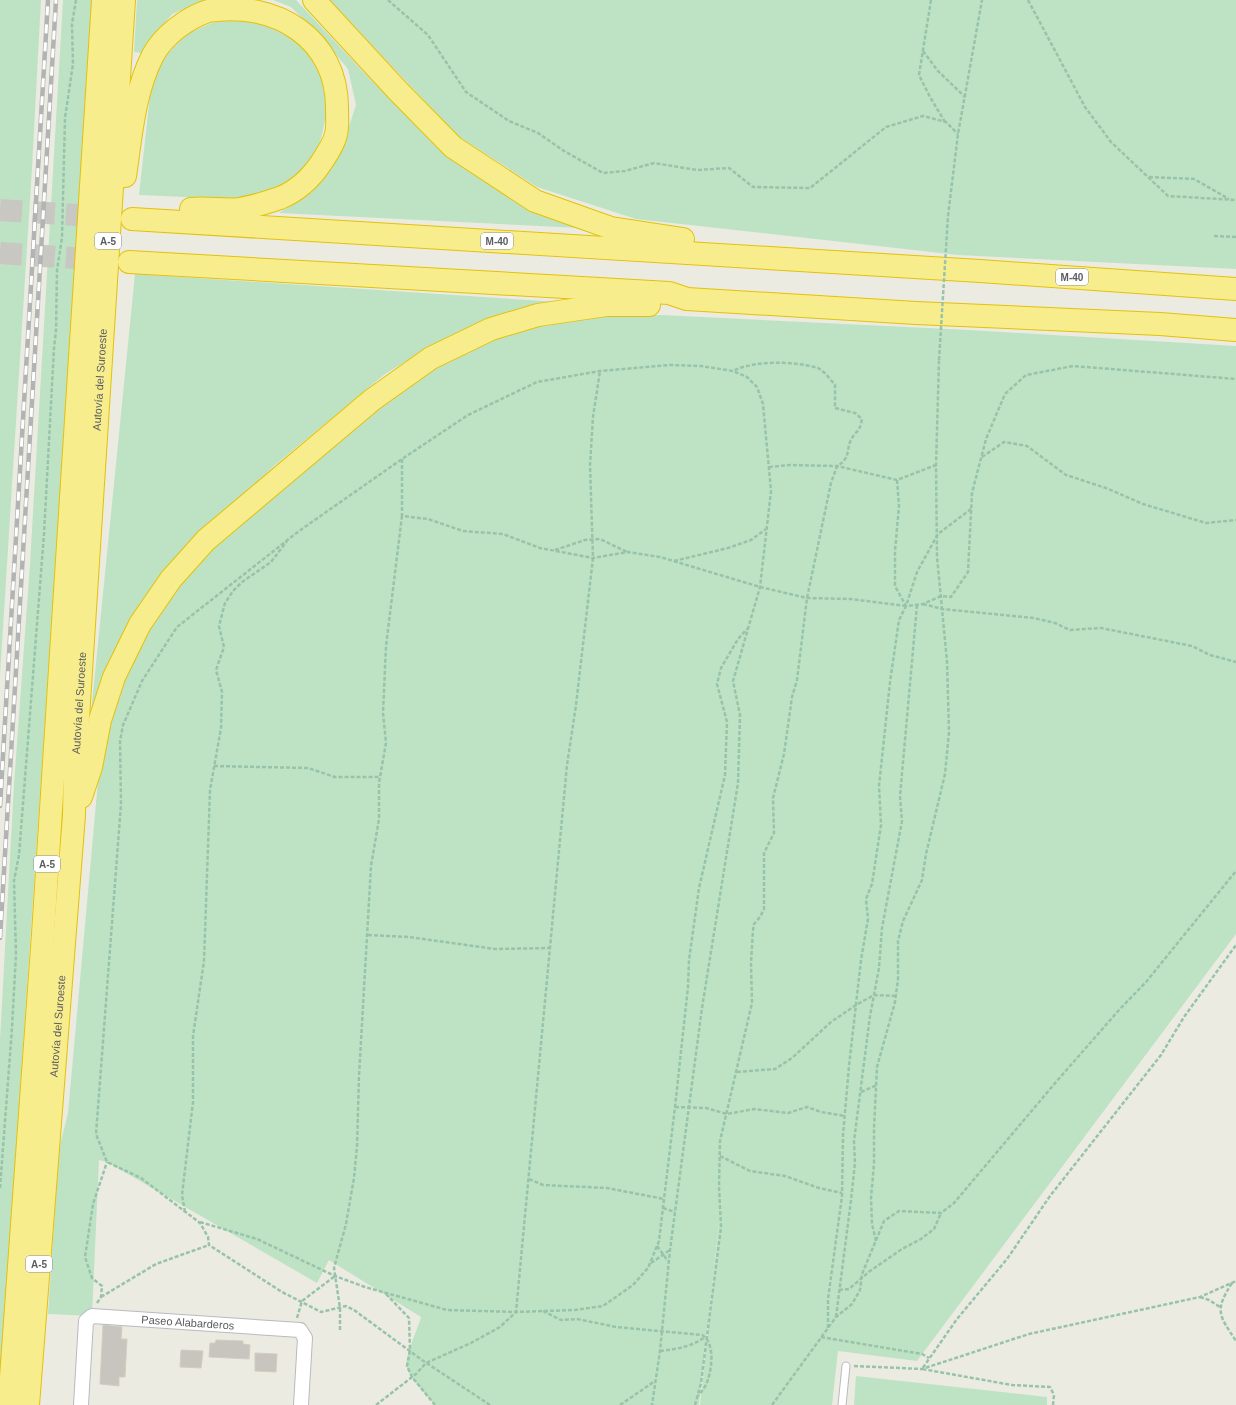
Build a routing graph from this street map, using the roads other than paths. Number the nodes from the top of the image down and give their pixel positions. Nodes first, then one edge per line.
1 (103, 0) edge
2 (124, 0) edge
3 (314, 0) edge
4 (129, 262) tunnel mouth
5 (862, 263) junction
6 (1236, 289) edge
7 (687, 299) junction
8 (1236, 330) edge
9 (94, 481) junction
10 (74, 815) junction
11 (846, 1366) road end
12 (9, 1405) edge
13 (28, 1405) edge
14 (81, 1405) edge
15 (301, 1405) edge
16 (842, 1405) edge

1 - 12 highway, Autovía del Suroeste / A-5
2 - 9 highway, Autovía del Suroeste / A-5
3 - 5 highway
4 - 7 highway
5 - 6 highway, M-40
5 - 9 highway, M-40
7 - 8 highway
7 - 10 highway
9 - 10 highway, Autovía del Suroeste / A-5
10 - 13 highway, Autovía del Suroeste / A-5
11 - 16 lane
14 - 15 street, Paseo Alabarderos

